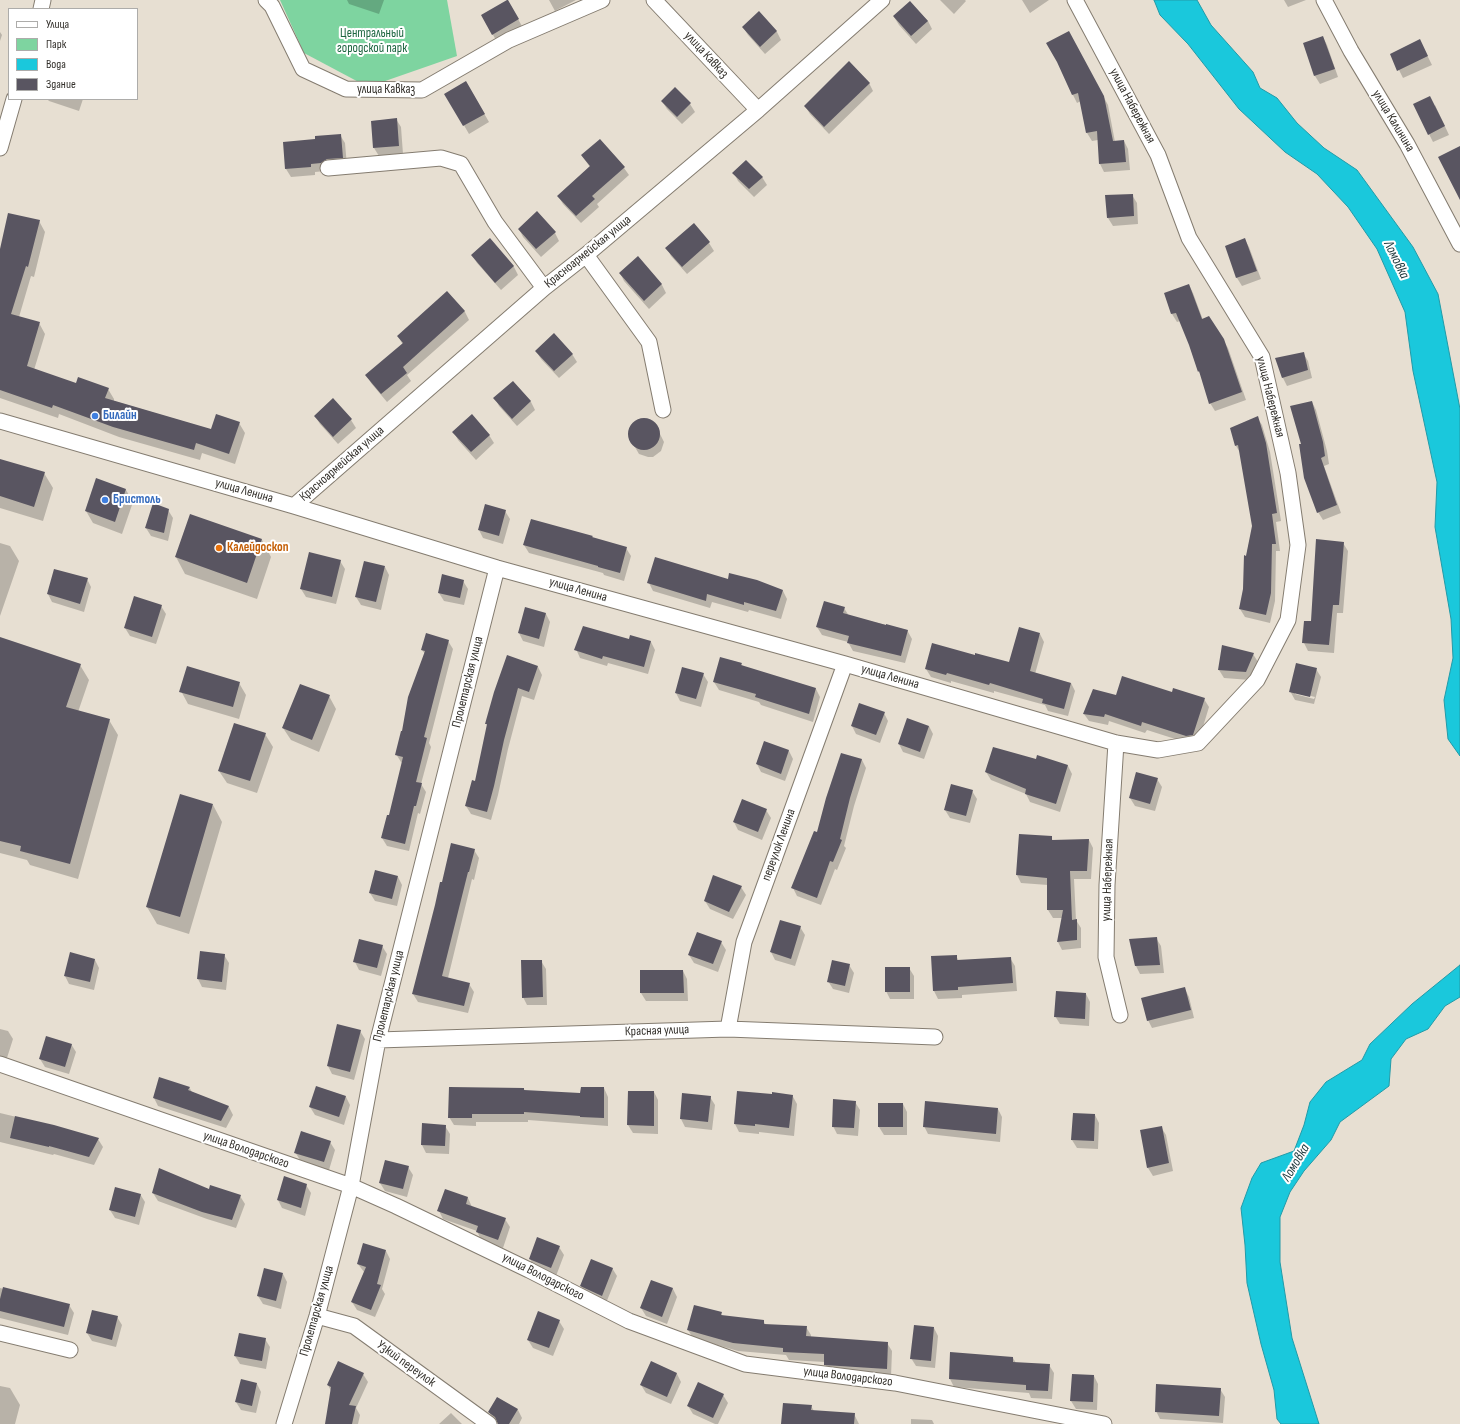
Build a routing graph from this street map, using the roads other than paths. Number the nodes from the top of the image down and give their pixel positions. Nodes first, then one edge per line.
1 (266, 0) edge
2 (602, 0) edge
3 (654, 0) edge
4 (882, 0) edge
5 (1076, 0) edge
6 (1324, 0) edge
7 (14, 100) edge
8 (758, 110) junction
9 (0, 148) edge
10 (328, 168) dead end
11 (1460, 244) edge
12 (586, 255) junction
13 (544, 288) junction
14 (663, 410) dead end
15 (0, 421) edge
16 (294, 506) junction
17 (497, 568) junction
18 (845, 664) junction
19 (1116, 743) junction
20 (1158, 750) joint
21 (1120, 1015) dead end
22 (728, 1029) junction
23 (935, 1037) dead end
24 (378, 1040) junction
25 (0, 1064) edge
26 (351, 1186) junction
27 (317, 1316) junction
28 (0, 1333) edge
29 (70, 1350) dead end
30 (284, 1424) edge
31 (489, 1424) edge
32 (1104, 1424) edge

1 - 2 street, улица Кавказ
3 - 8 street, улица Кавказ
4 - 8 street, Красноармейская улица
5 - 20 street, улица Набережная
6 - 11 street, улица Калинина
7 - 9 street
8 - 12 street, Красноармейская улица
10 - 13 street
12 - 13 street, Красноармейская улица
12 - 14 street
13 - 16 street, Красноармейская улица
15 - 16 street, улица Ленина
16 - 17 street, улица Ленина
17 - 18 street, улица Ленина
17 - 24 street, Пролетарская улица
18 - 19 street, улица Ленина
18 - 22 street, переулок Ленина
19 - 20 street, улица Ленина
19 - 21 street, улица Набережная
22 - 23 street, Красная улица
22 - 24 street, Красная улица
24 - 26 street, Пролетарская улица
25 - 26 street, улица Володарского
26 - 27 street, Пролетарская улица
26 - 32 street, улица Володарского
27 - 30 street, Пролетарская улица
27 - 31 street, Узкий переулок
28 - 29 street

